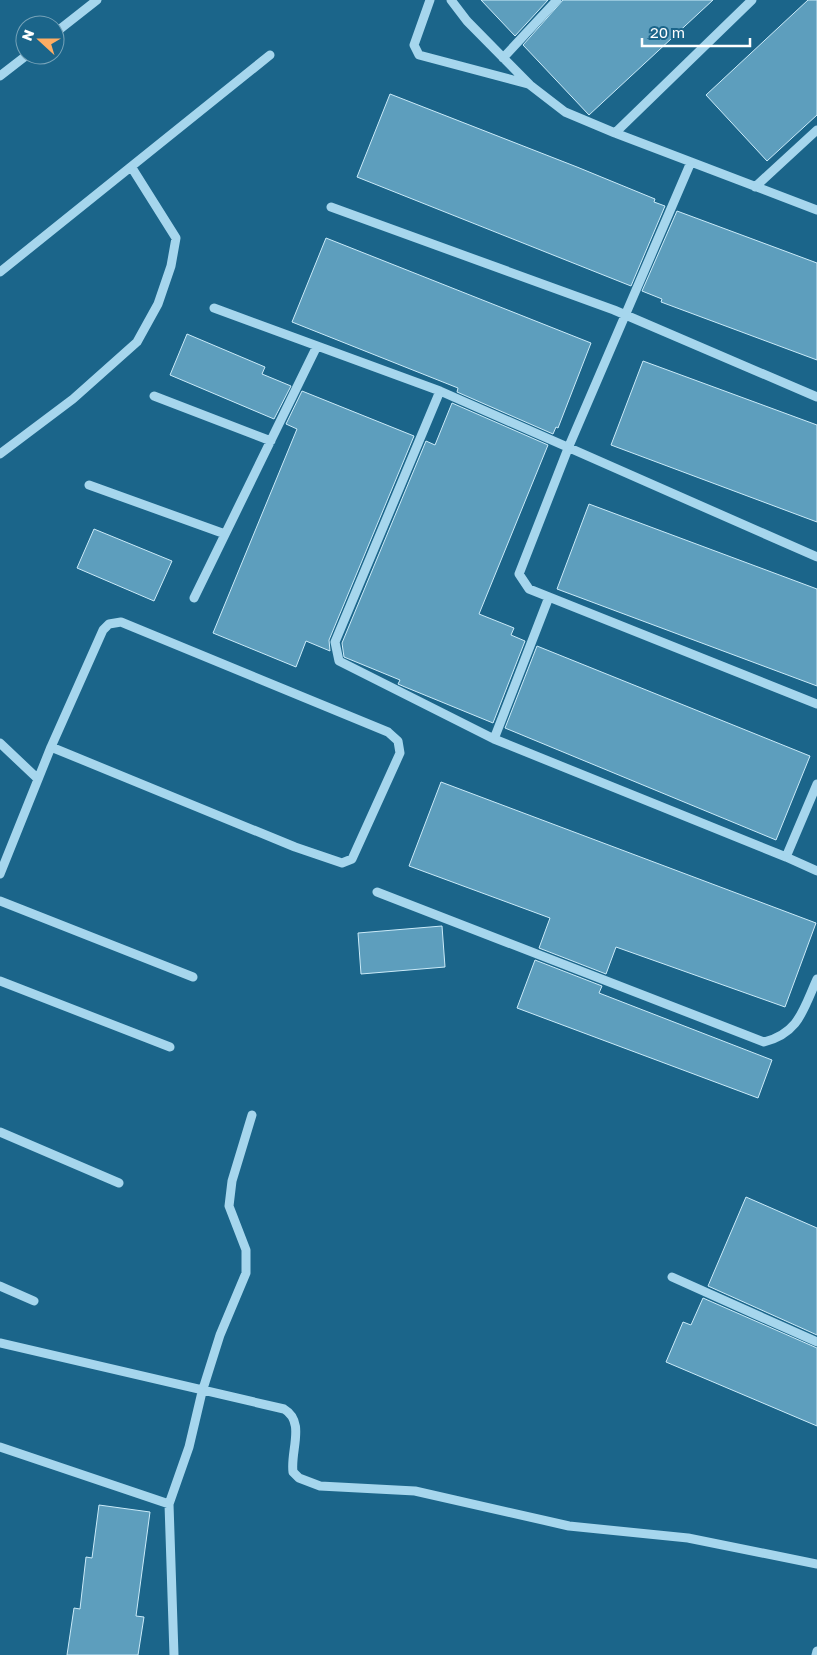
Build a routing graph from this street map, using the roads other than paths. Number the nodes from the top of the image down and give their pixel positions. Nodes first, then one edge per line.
1 (98, 0) edge
2 (430, 0) edge
3 (451, 0) edge
4 (557, 0) edge
5 (752, 0) edge
6 (65, 25) edge
7 (270, 55) dead end
8 (503, 58) junction
9 (15, 64) edge
10 (0, 76) edge
11 (530, 84) junction
12 (817, 130) edge
13 (615, 133) junction
14 (691, 162) junction
15 (132, 168) junction
16 (755, 187) junction
17 (332, 206) dead end
18 (817, 210) edge
19 (0, 272) edge
20 (214, 308) dead end
21 (624, 314) junction
22 (317, 346) junction
23 (440, 390) junction
24 (154, 396) dead end
25 (817, 397) edge
26 (271, 441) junction
27 (569, 446) junction
28 (0, 454) edge
29 (89, 485) dead end
30 (225, 534) junction
31 (817, 557) edge
32 (549, 597) junction
33 (194, 598) dead end
34 (817, 704) edge
35 (494, 739) junction
36 (0, 743) edge
37 (51, 747) junction
38 (38, 779) junction
39 (817, 784) edge
40 (786, 858) junction
41 (3, 862) edge
42 (817, 871) edge
43 (0, 874) edge
44 (377, 892) dead end
45 (0, 901) edge
46 (193, 977) dead end
47 (817, 979) edge
48 (0, 981) edge
49 (170, 1047) dead end
50 (252, 1115) dead end
51 (0, 1132) edge
52 (119, 1183) dead end
53 (672, 1277) dead end
54 (0, 1286) edge
55 (34, 1301) dead end
56 (817, 1342) edge
57 (0, 1343) edge
58 (202, 1392) junction
59 (0, 1448) edge
60 (169, 1504) junction
61 (817, 1564) edge
62 (817, 1651) edge
63 (174, 1655) edge
64 (816, 1655) edge

1 - 6 street
2 - 11 street
3 - 8 street
4 - 8 street
5 - 13 street
7 - 15 street
8 - 11 street
9 - 10 street
11 - 13 street
12 - 16 street
13 - 14 street
14 - 16 street
14 - 21 street
15 - 19 street
15 - 28 street
16 - 18 street
17 - 21 street
20 - 22 street
21 - 25 street
21 - 27 street
22 - 23 street
22 - 26 street
23 - 27 street
23 - 35 street
24 - 26 street
26 - 30 street
27 - 31 street
27 - 32 street
29 - 30 street
30 - 33 street
32 - 34 street
32 - 35 street
35 - 40 street
36 - 38 street
37 - 37 street
37 - 38 street
38 - 41 street
39 - 40 street
40 - 42 street
41 - 43 street
44 - 47 street
45 - 46 street
48 - 49 street
50 - 58 street
51 - 52 street
53 - 56 street
54 - 55 street
57 - 58 street
58 - 60 street
58 - 61 street
59 - 60 street
60 - 63 street
62 - 64 street

